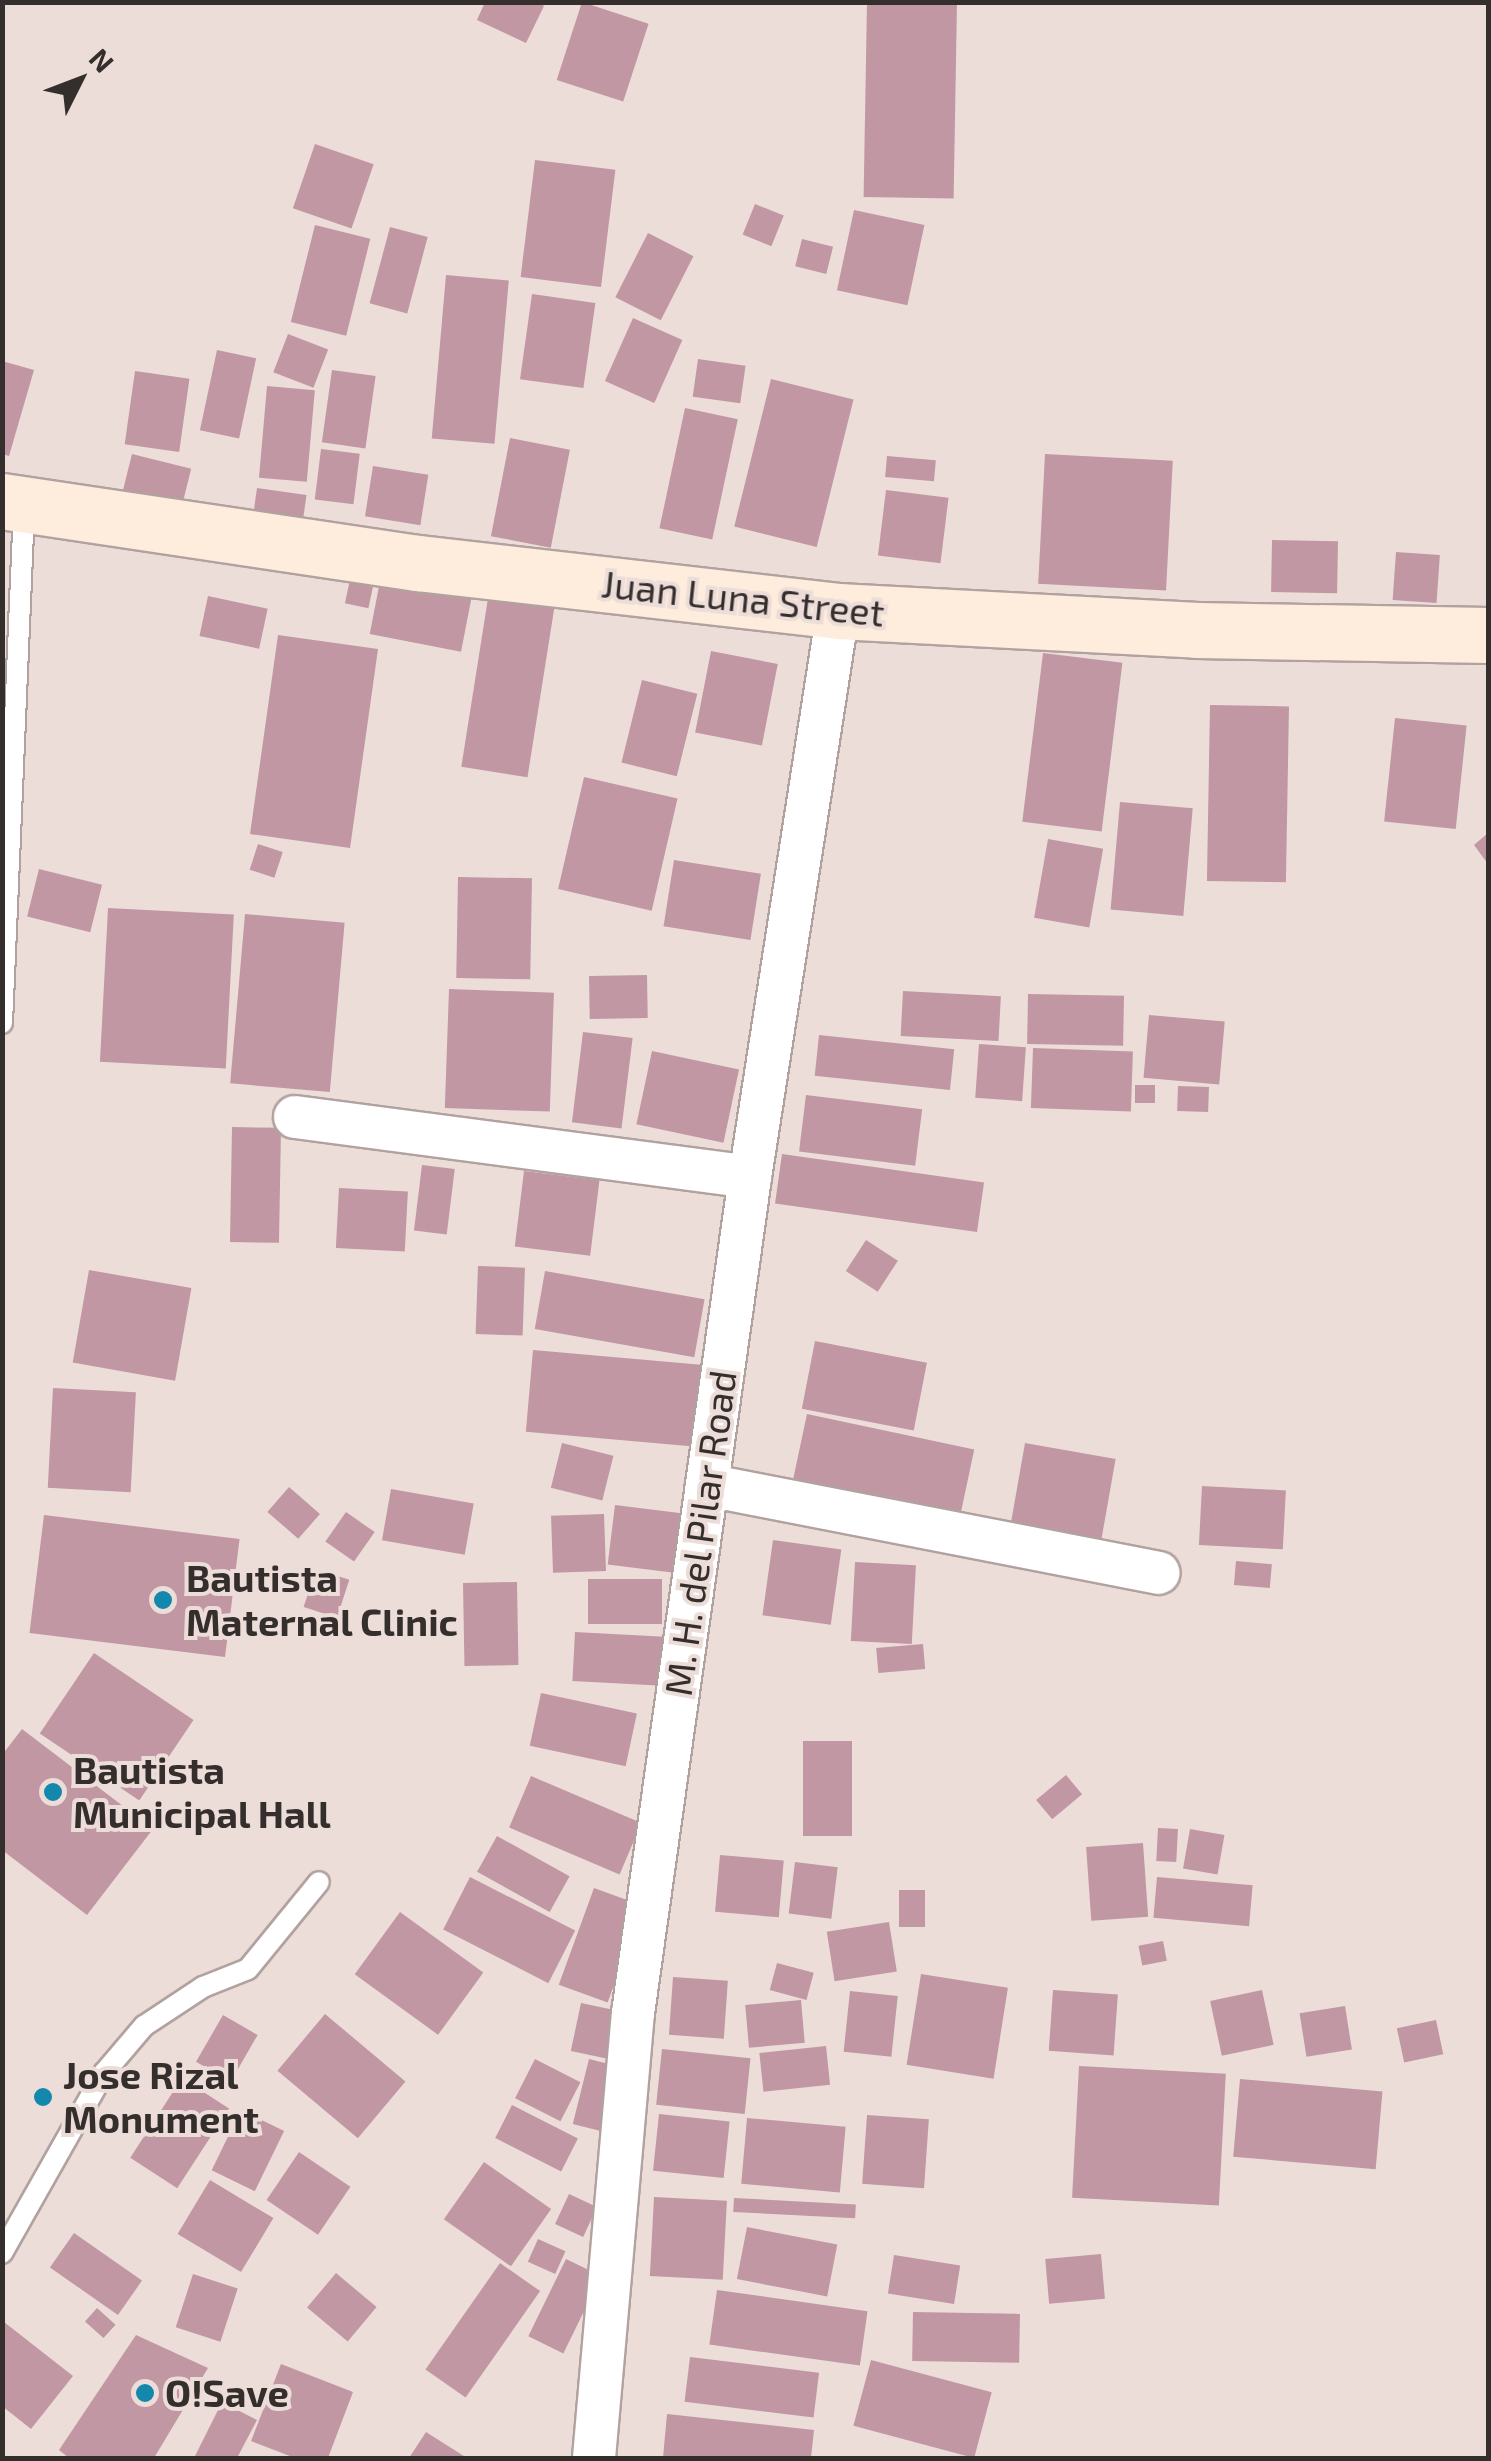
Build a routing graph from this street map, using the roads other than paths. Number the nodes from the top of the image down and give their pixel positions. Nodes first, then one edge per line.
1 (13, 504) edge
2 (838, 611) junction
3 (1488, 635) edge
4 (2, 1024) edge
5 (295, 1117) dead end
6 (750, 1177) junction
7 (707, 1485) junction
8 (1158, 1574) dead end
9 (319, 1882) dead end
10 (2, 2252) edge
11 (594, 2458) edge

1 - 2 street, Juan Luna Street
1 - 4 lane
2 - 3 street, Juan Luna Street
2 - 6 street, M. H. del Pilar Road
5 - 6 street
6 - 7 street, M. H. del Pilar Road
7 - 8 street
7 - 11 street, M. H. del Pilar Road
9 - 10 lane

